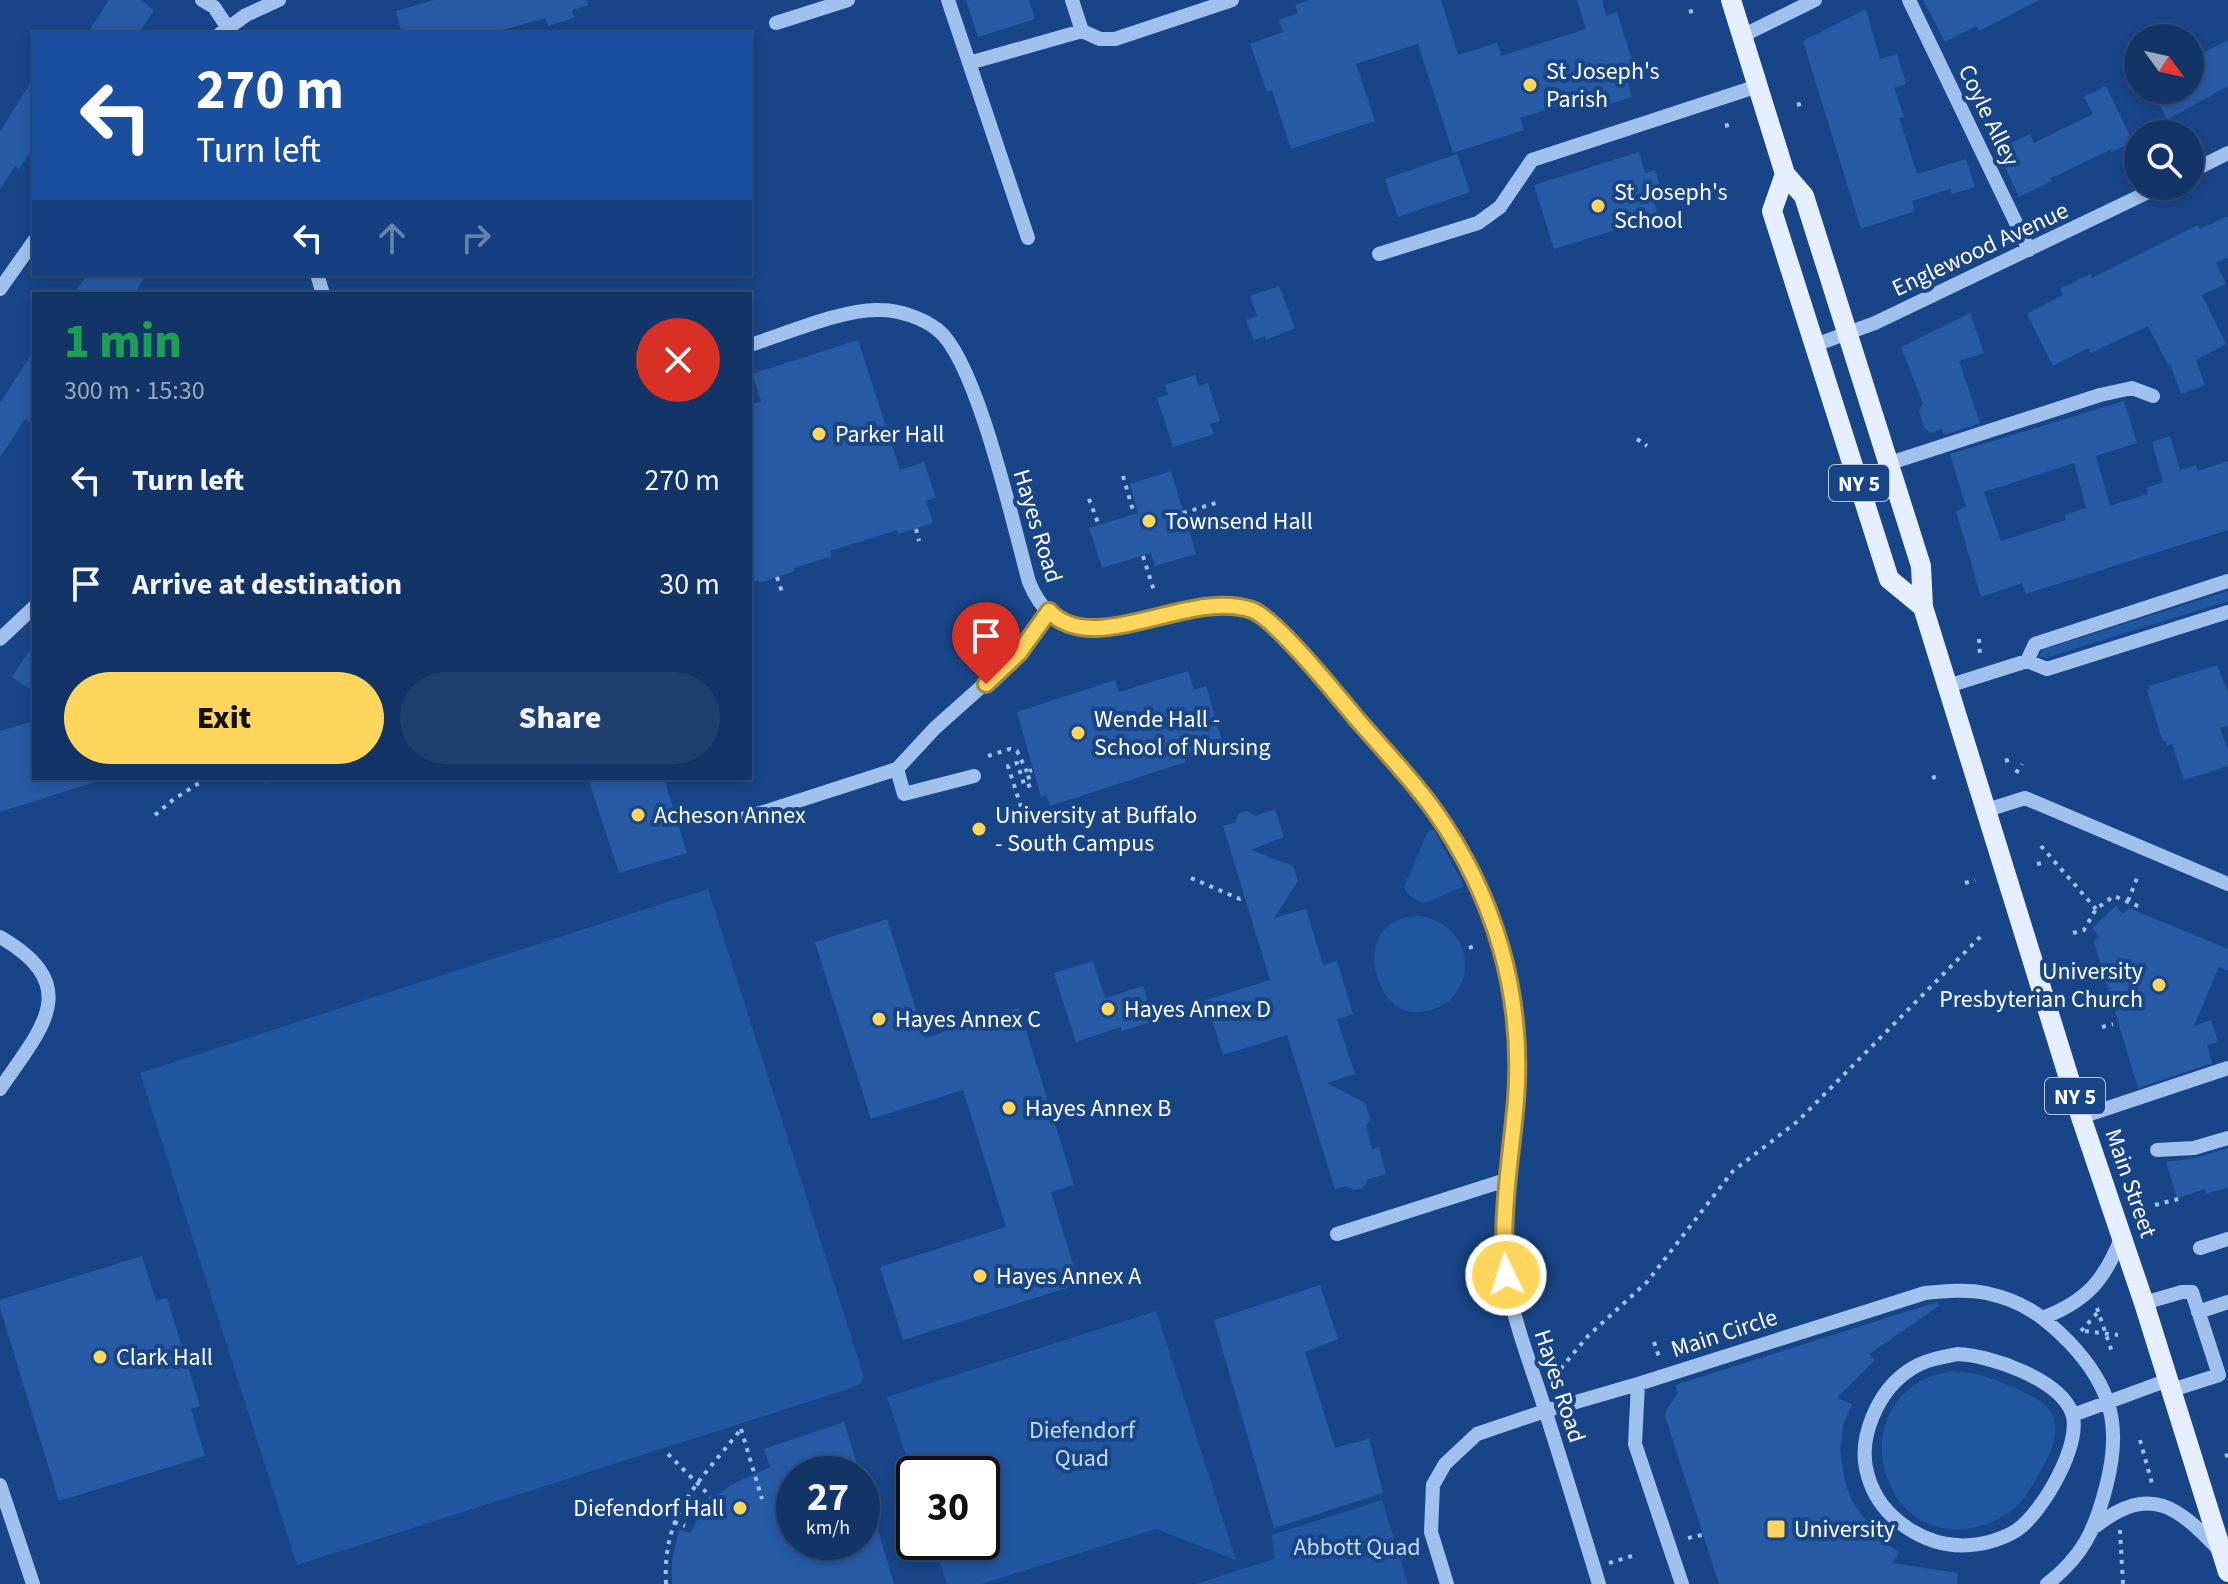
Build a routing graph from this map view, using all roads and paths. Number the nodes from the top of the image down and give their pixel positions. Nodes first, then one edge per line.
1 (202, 0) edge
2 (279, 0) edge
3 (848, 0) edge
4 (948, 0) edge
5 (1072, 0) edge
6 (1232, 0) edge
7 (1731, 0) edge
8 (1815, 0) edge
9 (1909, 0) edge
10 (1698, 9) dead end
11 (1689, 12) dead end
12 (776, 23) dead end
13 (1082, 31) junction
14 (227, 32) edge
15 (1742, 36) junction
16 (969, 63) junction
17 (1758, 86) junction
18 (1806, 102) dead end
19 (1797, 105) dead end
20 (1734, 123) dead end
21 (1725, 126) dead end
22 (2228, 153) edge
23 (2204, 165) edge
24 (1785, 174) junction
25 (2132, 200) edge
26 (1028, 238) dead end
27 (32, 244) edge
28 (2029, 250) junction
29 (1379, 254) dead end
30 (0, 289) edge
31 (1847, 334) junction
32 (752, 344) edge
33 (1815, 345) junction
34 (2153, 396) dead end
35 (1637, 439) dead end
36 (1647, 446) dead end
37 (1890, 463) junction
38 (1123, 476) dead end
39 (1089, 499) dead end
40 (1219, 502) dead end
41 (1183, 513) dead end
42 (1134, 514) dead end
43 (1098, 523) dead end
44 (916, 529) dead end
45 (919, 541) dead end
46 (1143, 556) dead end
47 (777, 577) dead end
48 (2228, 581) edge
49 (1155, 594) dead end
50 (783, 595) dead end
51 (1923, 607) junction
52 (32, 609) edge
53 (1049, 611) junction
54 (2228, 612) edge
55 (0, 639) edge
56 (1979, 639) dead end
57 (1980, 656) dead end
58 (2027, 661) junction
59 (1948, 686) junction
60 (988, 756) dead end
61 (2014, 758) dead end
62 (2005, 761) dead end
63 (2022, 764) dead end
64 (897, 769) junction
65 (2016, 773) dead end
66 (1941, 775) dead end
67 (974, 776) dead end
68 (1932, 778) dead end
69 (204, 780) edge
70 (266, 780) edge
71 (268, 786) dead end
72 (1987, 810) junction
73 (155, 815) dead end
74 (1006, 815) dead end
75 (745, 818) dead end
76 (2041, 846) dead end
77 (2047, 862) dead end
78 (2037, 864) dead end
79 (1191, 878) dead end
80 (2137, 878) dead end
81 (1975, 880) dead end
82 (1965, 883) dead end
83 (2228, 884) edge
84 (1245, 897) dead end
85 (2127, 902) junction
86 (2140, 907) dead end
87 (2096, 909) junction
88 (2073, 933) dead end
89 (1982, 935) dead end
90 (0, 937) edge
91 (1477, 945) dead end
92 (1469, 948) dead end
93 (2113, 1024) dead end
94 (2102, 1027) dead end
95 (2228, 1068) edge
96 (0, 1089) edge
97 (2081, 1117) junction
98 (2228, 1138) edge
99 (2157, 1150) dead end
100 (1506, 1180) junction
101 (2182, 1198) dead end
102 (2155, 1205) dead end
103 (1337, 1234) dead end
104 (2122, 1235) junction
105 (2228, 1239) edge
106 (2200, 1248) dead end
107 (2228, 1302) edge
108 (2144, 1303) junction
109 (2198, 1312) junction
110 (2045, 1317) junction
111 (2107, 1335) junction
112 (2118, 1335) dead end
113 (1654, 1342) dead end
114 (2113, 1355) dead end
115 (1660, 1363) dead end
116 (1559, 1373) dead end
117 (2223, 1373) edge
118 (1638, 1384) junction
119 (2170, 1385) junction
120 (2108, 1402) junction
121 (1545, 1411) junction
122 (2073, 1415) junction
123 (2140, 1440) dead end
124 (668, 1454) dead end
125 (696, 1482) junction
126 (0, 1485) edge
127 (2154, 1489) dead end
128 (713, 1499) dead end
129 (762, 1499) dead end
130 (5, 1515) edge
131 (674, 1522) junction
132 (685, 1526) dead end
133 (2096, 1526) junction
134 (2120, 1527) dead end
135 (1702, 1535) dead end
136 (1688, 1538) dead end
137 (2221, 1552) junction
138 (1632, 1556) dead end
139 (1607, 1564) dead end
140 (2228, 1572) edge
141 (33, 1584) edge
142 (666, 1584) edge
143 (1447, 1584) edge
144 (1599, 1584) edge
145 (1682, 1584) edge
146 (2047, 1584) edge
147 (2123, 1584) edge

1 - 14 street
2 - 14 street
3 - 12 street
4 - 16 street
5 - 13 street
6 - 13 street
7 - 15 main road, NY 5
8 - 15 street
9 - 28 street, Coyle Alley
10 - 11 path
13 - 16 street
15 - 17 main road, NY 5
16 - 26 street
17 - 24 main road, NY 5
17 - 29 street
18 - 19 path
20 - 21 path
22 - 23 street
24 - 31 main road, NY 5
24 - 33 main road, NY 5
25 - 28 street, Englewood Avenue
27 - 30 street
28 - 31 street, Englewood Avenue
31 - 33 street, Englewood Avenue
31 - 37 main road, NY 5
32 - 53 street, Hayes Road
33 - 51 main road, NY 5
34 - 37 street
35 - 36 path
37 - 51 main road, NY 5
38 - 42 path
39 - 43 path
40 - 41 path
44 - 45 path
46 - 49 path
47 - 50 path
48 - 58 street
51 - 59 main road, NY 5
52 - 55 street
53 - 64 street
53 - 100 street, Hayes Road
54 - 58 street
56 - 57 path
58 - 59 street
59 - 72 main road, NY 5
60 - 74 path
61 - 62 path
63 - 65 path
64 - 67 street
64 - 75 street
66 - 68 path
69 - 73 path
70 - 71 path
72 - 83 street
72 - 97 main road, Main Street / NY 5
76 - 87 path
77 - 78 path
79 - 84 path
80 - 85 path
81 - 82 path
85 - 86 path
85 - 87 path
87 - 88 path
89 - 116 path
90 - 96 street
91 - 92 path
93 - 94 path
95 - 97 street
97 - 104 main road, Main Street / NY 5
98 - 99 street
100 - 103 street
100 - 121 street, Hayes Road
101 - 102 path
104 - 108 main road, Main Street / NY 5
104 - 110 street
105 - 106 street
107 - 109 street
108 - 109 street
108 - 119 main road, Main Street / NY 5
109 - 117 street
110 - 118 street, Main Circle
110 - 120 street, Main Circle
111 - 111 path
111 - 112 path
111 - 114 path
113 - 115 path
117 - 119 street
118 - 121 street, Main Circle
118 - 145 street
119 - 120 street
119 - 137 main road, Main Street / NY 5
120 - 122 street
120 - 133 street, Main Circle
121 - 143 street, Main Circle
121 - 144 street, Hayes Road
122 - 122 street
123 - 127 path
124 - 125 path
125 - 128 path
125 - 129 path
125 - 131 path
126 - 130 street
130 - 141 street
131 - 132 path
131 - 142 path
133 - 137 street
133 - 146 street, Main Circle
134 - 147 path
135 - 136 path
137 - 140 main road, Main Street / NY 5
138 - 139 path

